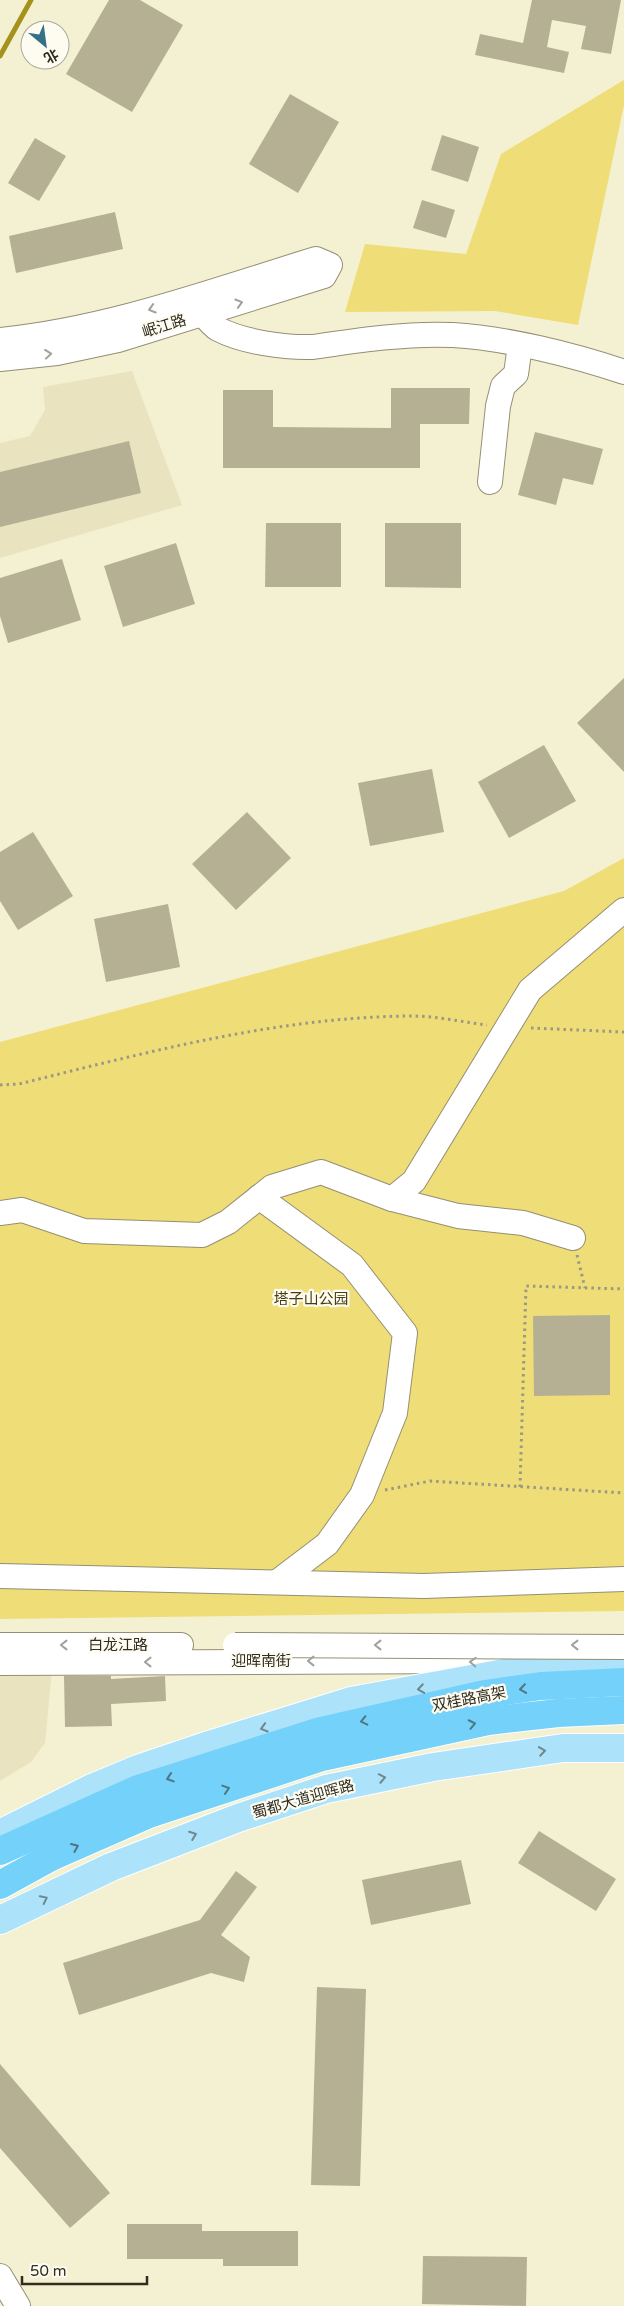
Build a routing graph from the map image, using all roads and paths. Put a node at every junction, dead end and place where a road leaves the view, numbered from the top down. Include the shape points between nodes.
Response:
1 (320, 268) dead end
2 (197, 306) junction
3 (0, 340) edge
4 (520, 345) junction
5 (0, 359) edge
6 (624, 372) edge
7 (490, 482) dead end
8 (624, 910) edge
9 (507, 1027) junction
10 (624, 1032) edge
11 (0, 1085) edge
12 (259, 1197) junction
13 (392, 1199) junction
14 (0, 1213) edge
15 (573, 1238) joint
16 (585, 1288) junction
17 (624, 1289) edge
18 (520, 1487) junction
19 (624, 1493) edge
20 (362, 1495) junction
21 (0, 1576) edge
22 (624, 1579) edge
23 (277, 1582) junction
24 (0, 1645) edge
25 (624, 1646) edge
26 (0, 1663) edge
27 (624, 1663) edge
28 (521, 1670) junction
29 (624, 1682) edge
30 (624, 1710) edge
31 (320, 1744) junction
32 (624, 1748) edge
33 (128, 1792) junction
34 (34, 1817) junction
35 (0, 1834) edge
36 (0, 1851) edge
37 (0, 1885) edge
38 (0, 1920) edge
39 (0, 2276) edge
40 (18, 2306) edge

1 - 2 street, 岷江路
2 -> 3 street, 岷江路 via 42,336
2 - 4 street via 216,328 265,344 299,348 453,335
5 -> 2 street, 岷江路 via 57,353 118,340
4 - 6 street
4 - 7 street via 516,374 503,386 498,406
8 - 9 street via 530,990
9 - 10 path
9 - 11 path via 413,1016 290,1024 135,1055 19,1084
9 - 13 street via 414,1181
12 - 13 street via 272,1187 321,1172
12 - 14 street via 228,1222 202,1235 84,1231 22,1210
12 - 20 street via 352,1265 405,1333 395,1412
13 - 15 street via 458,1216 523,1223
15 - 16 path
16 - 17 path
16 - 18 path via 526,1286
18 - 19 path
18 - 20 path via 430,1481
20 - 23 street via 327,1544
21 - 23 street
22 - 23 street via 424,1586
25 -> 24 street, 白龙江路, bridge
28 -> 26 street, 迎晖南街 via 478,1661
27 - 28 main road
28 -> 34 main road via 351,1701 138,1769
29 -> 31 highway, 双桂路高架 via 541,1686 485,1694
31 -> 30 highway, 双桂路高架 via 558,1713
31 -> 33 highway
37 -> 31 highway via 51,1856
38 -> 32 main road, 蜀都大道迎晖路 via 111,1867 238,1818 326,1789 433,1767 563,1748
33 - 34 main road
33 - 36 highway
34 - 35 main road
39 - 40 street

